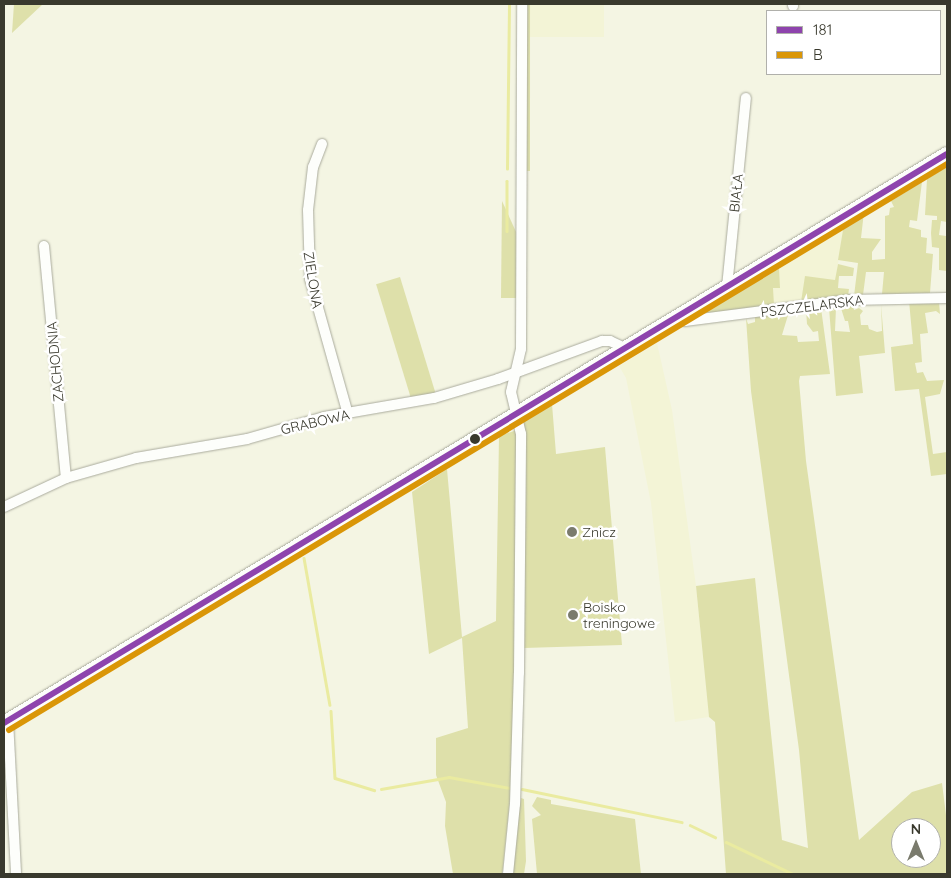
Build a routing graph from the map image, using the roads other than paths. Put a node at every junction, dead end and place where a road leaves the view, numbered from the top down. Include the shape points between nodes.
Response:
1 (522, 4) edge
2 (746, 98) dead end
3 (322, 144) dead end
4 (947, 154) edge
5 (44, 246) dead end
6 (727, 288) junction
7 (947, 298) edge
8 (678, 317) junction
9 (625, 348) junction
10 (518, 370) junction
11 (348, 414) junction
12 (516, 414) junction
13 (66, 478) junction
14 (4, 507) edge
15 (6, 722) edge
16 (16, 874) edge
17 (508, 874) edge

1 - 10 street via 521,349
2 - 6 street, BIAŁA
3 - 11 street, ZIELONA via 313,167 308,210 310,279
4 - 6 main road
5 - 13 street, ZACHODNIA
6 - 8 main road
7 - 8 street, PSZCZELARSKA via 849,300 685,321
8 - 9 main road
9 - 10 street, GRABOWA via 602,341
9 - 12 main road
10 - 11 street, GRABOWA via 498,380 443,396
10 - 12 street via 510,392
11 - 13 street, GRABOWA via 247,439 136,458
12 - 15 main road
12 - 17 street via 521,434 519,673 515,804
13 - 14 street, GRABOWA
15 - 16 street

